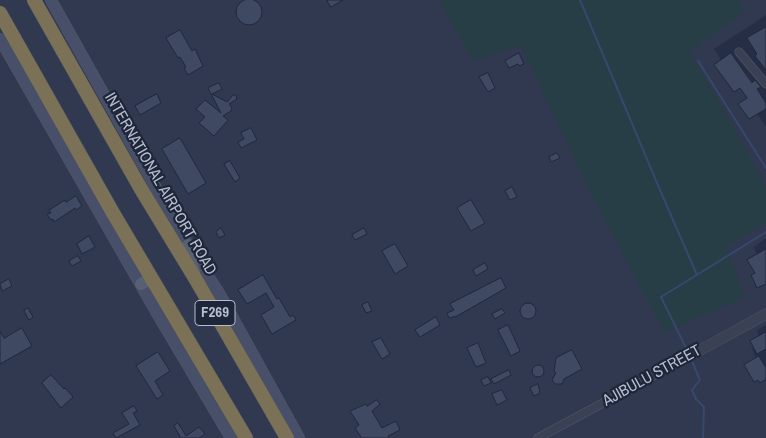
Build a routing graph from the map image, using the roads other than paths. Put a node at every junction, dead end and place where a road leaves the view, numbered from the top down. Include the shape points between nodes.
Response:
1 (34, 0) edge
2 (51, 0) edge
3 (0, 14) edge
4 (0, 39) edge
5 (740, 52) dead end
6 (766, 84) edge
7 (188, 245) junction
8 (195, 278) junction
9 (146, 281) junction
10 (765, 315) edge
11 (677, 363) joint
12 (231, 438) edge
13 (246, 438) edge
14 (287, 438) edge
15 (299, 438) edge
16 (538, 438) edge

1 - 8 highway, INTERNATIONAL AIRPORT ROAD / F269
2 - 7 main road, INTERNATIONAL AIRPORT ROAD
3 - 9 highway, F269 via 113,213
4 - 9 main road
5 - 6 street
7 - 8 main road
7 - 15 main road, INTERNATIONAL AIRPORT ROAD via 220,294
8 - 14 highway, INTERNATIONAL AIRPORT ROAD / F269
9 - 12 main road
9 - 13 highway, F269
10 - 11 street, AJIBULU STREET
11 - 16 street, AJIBULU STREET

